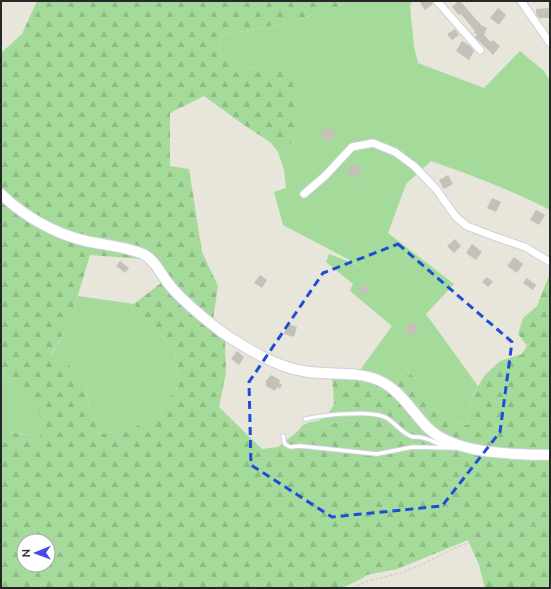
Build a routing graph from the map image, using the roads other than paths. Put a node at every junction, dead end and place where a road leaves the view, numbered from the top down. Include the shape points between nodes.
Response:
1 (437, 1) edge
2 (521, 1) edge
3 (550, 44) edge
4 (480, 50) dead end
5 (1, 194) edge
6 (304, 194) dead end
7 (550, 262) edge
8 (305, 419) dead end
9 (283, 436) dead end
10 (446, 448) junction
11 (478, 449) junction
12 (550, 455) edge

1 - 4 street
2 - 3 street
5 - 11 main road via 22,212 54,230 84,240 135,250 146,256 173,289 201,316 249,349 281,365 304,372 358,375 378,380 399,395 431,431 450,442
6 - 7 street via 352,148 373,143 395,152 414,166 436,189 456,217 467,226 525,247
8 - 10 lane via 329,415 374,414 384,417 411,436 435,442
9 - 10 lane via 290,447 377,454 413,447
10 - 11 lane
11 - 12 main road via 501,454

